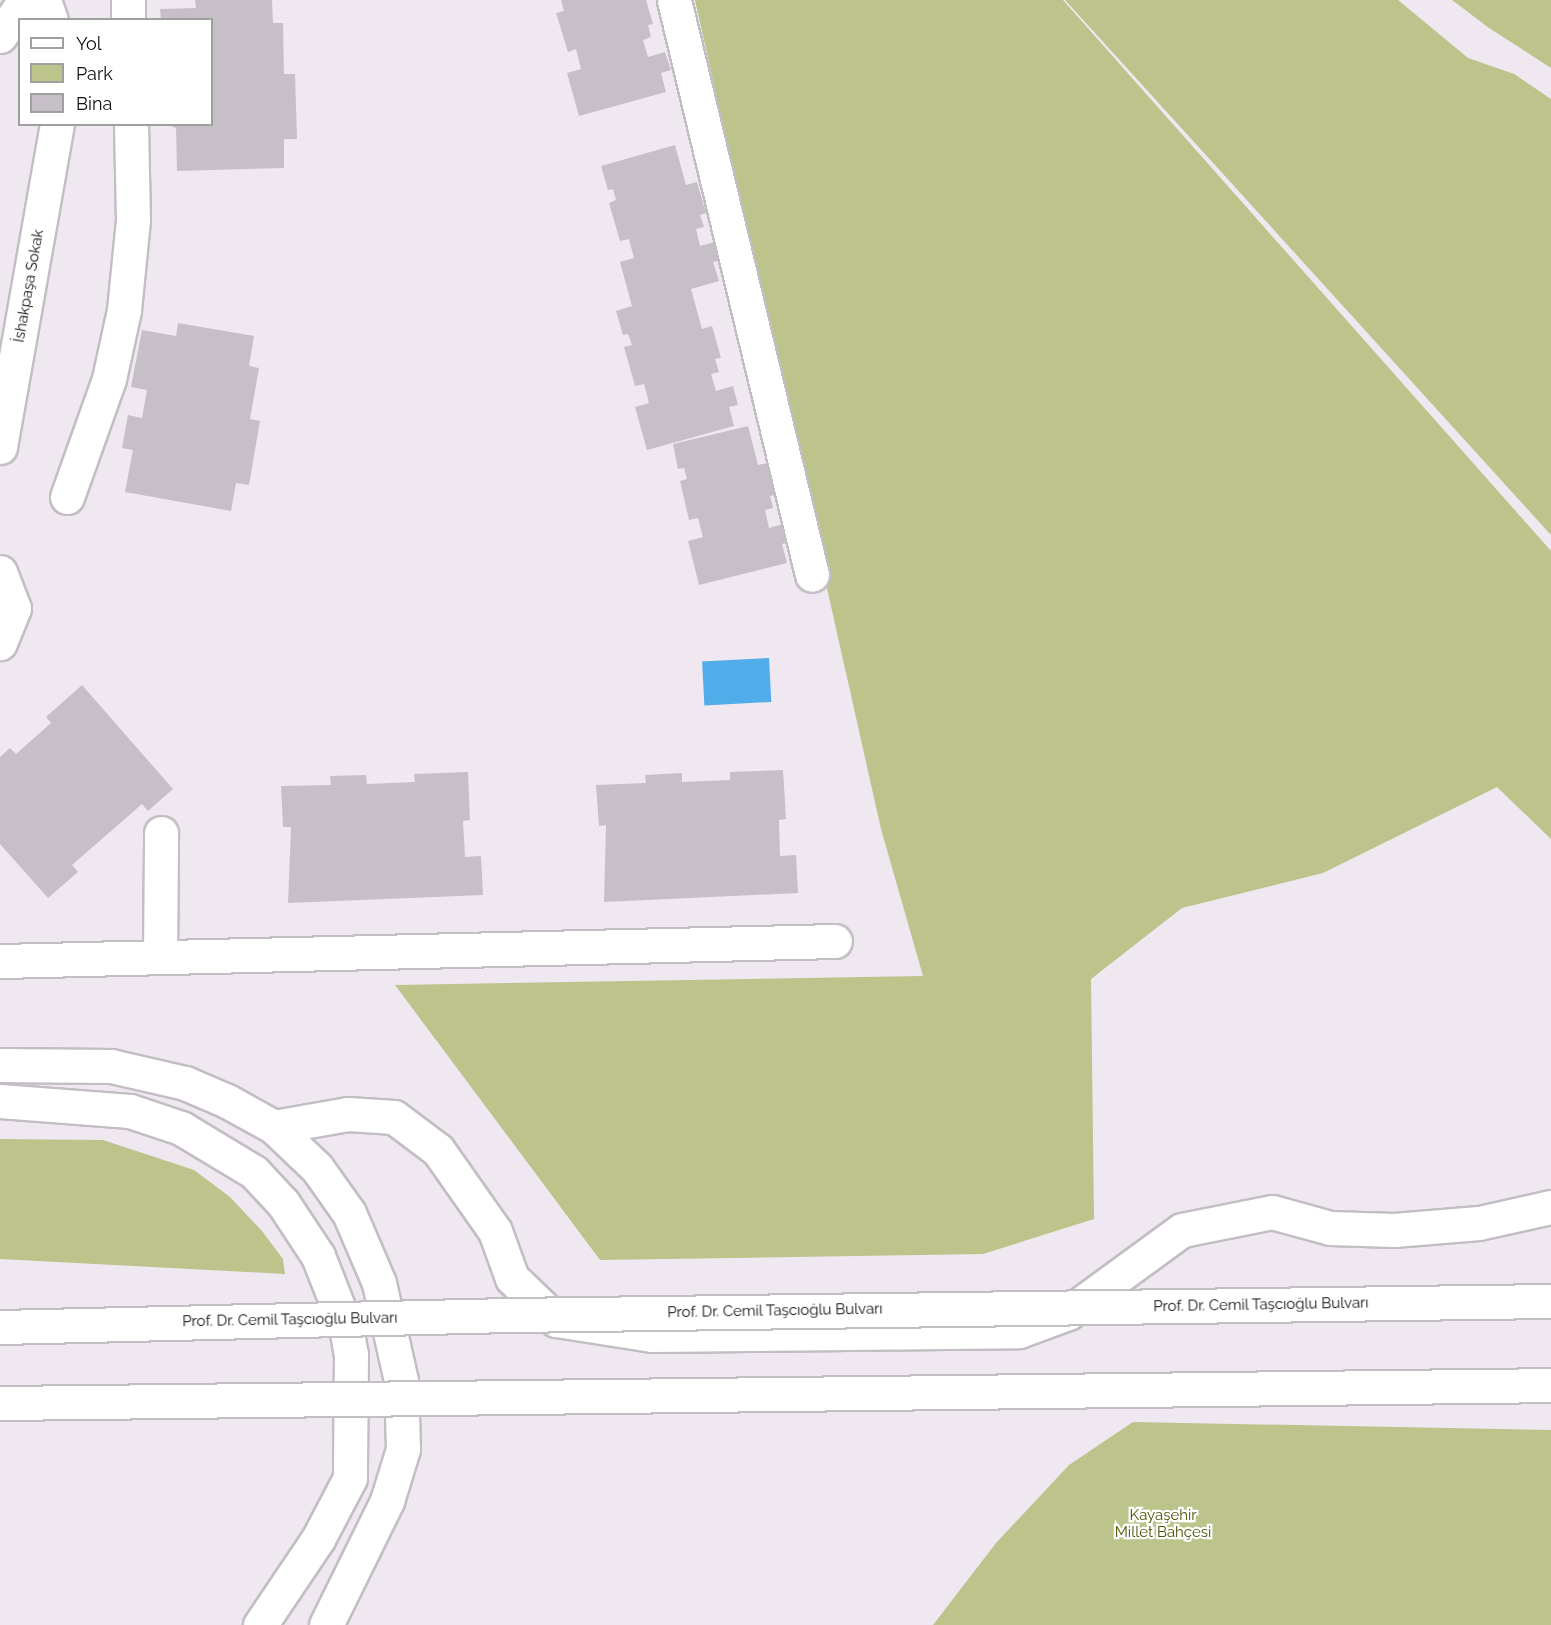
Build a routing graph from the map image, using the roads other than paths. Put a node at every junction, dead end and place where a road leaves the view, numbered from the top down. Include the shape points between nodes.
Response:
1 (25, 0) edge
2 (44, 0) edge
3 (128, 0) edge
4 (674, 0) edge
5 (50, 18) edge
6 (128, 18) edge
7 (0, 36) edge
8 (57, 126) edge
9 (131, 126) edge
10 (0, 447) edge
11 (67, 497) dead end
12 (0, 572) edge
13 (812, 575) dead end
14 (0, 643) edge
15 (161, 833) dead end
16 (835, 941) dead end
17 (160, 957) junction
18 (0, 961) edge
19 (0, 1065) edge
20 (0, 1101) edge
21 (274, 1127) junction
22 (1551, 1208) edge
23 (1551, 1301) edge
24 (0, 1327) edge
25 (1551, 1385) edge
26 (0, 1403) edge
27 (260, 1625) edge
28 (326, 1625) edge

1 - 7 main road
2 - 5 main road
3 - 6 main road
4 - 13 main road
8 - 10 main road, İshakpaşa Sokak
9 - 11 main road via 133,220 124,310 109,379
12 - 14 main road via 14,608
15 - 17 main road
16 - 17 main road
17 - 18 main road
19 - 21 main road via 111,1066 185,1083
20 - 27 main road via 130,1111 182,1128 254,1172 283,1203 318,1256 346,1327 351,1354 350,1478 318,1539
21 - 22 main road via 348,1114 394,1117 438,1150 495,1231 512,1278 556,1320 652,1335 1020,1331 1068,1313 1182,1230 1272,1212 1330,1228 1394,1230 1479,1222
21 - 28 main road via 317,1168 349,1213 379,1283 401,1381 403,1449 387,1501
23 - 24 main road, Prof. Dr. Cemil Taşcıoğlu Bulvarı, bridge via 510,1315
25 - 26 main road, bridge

